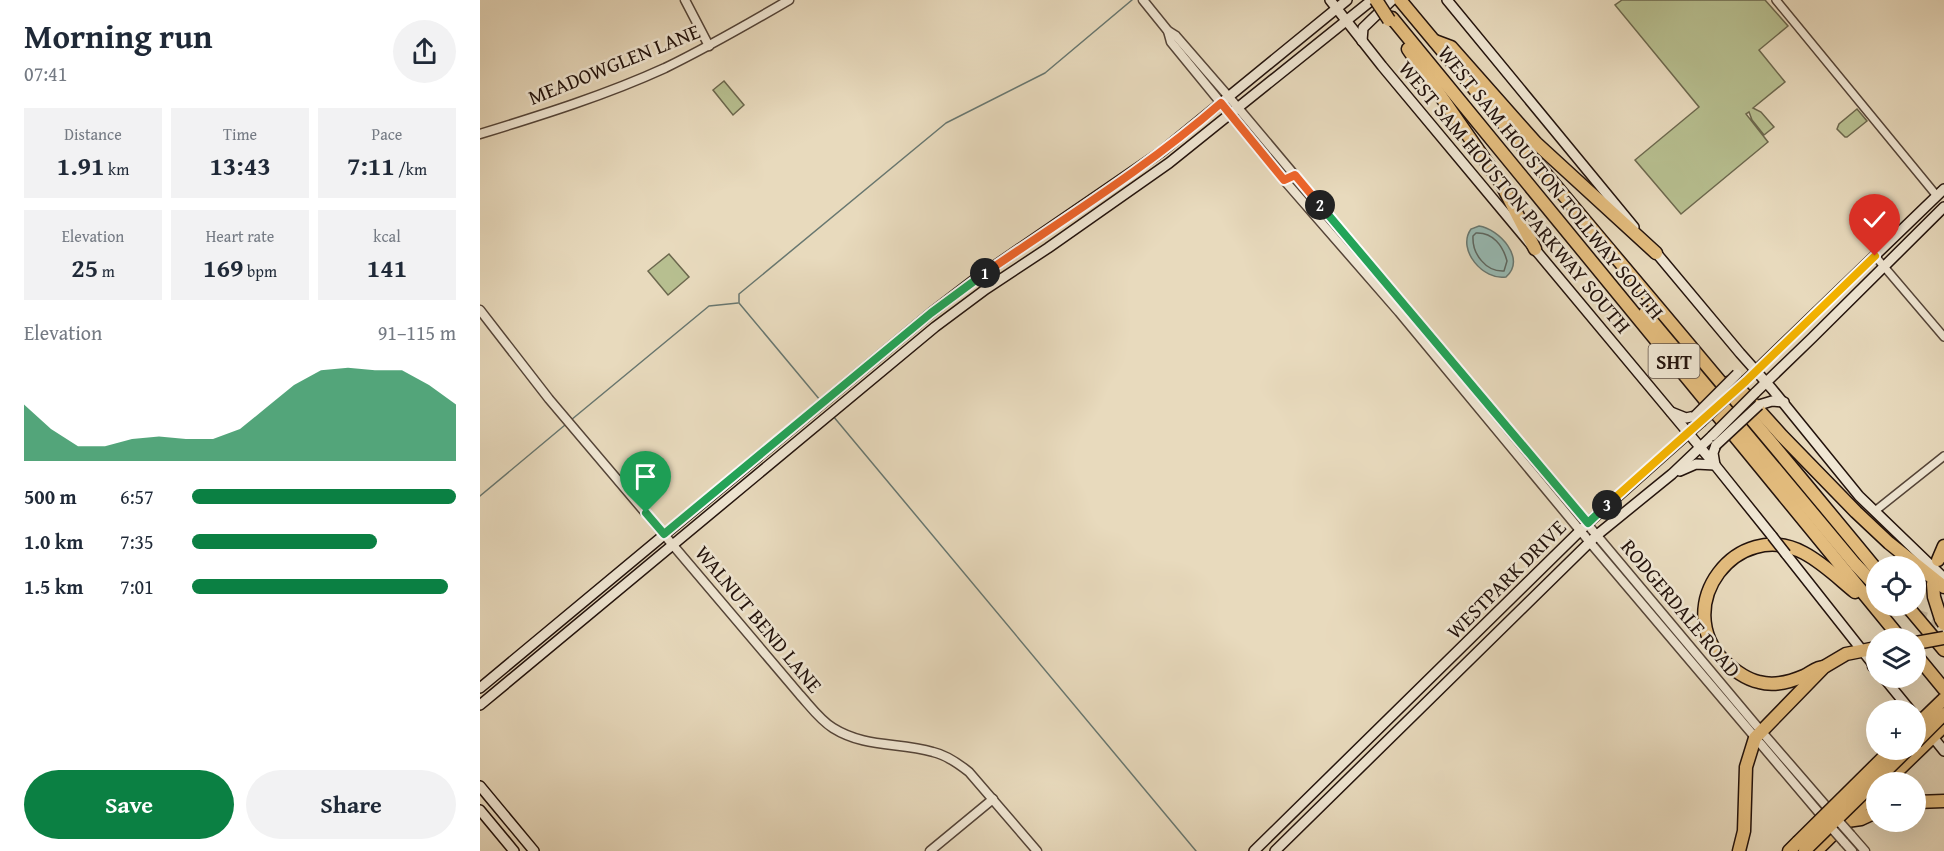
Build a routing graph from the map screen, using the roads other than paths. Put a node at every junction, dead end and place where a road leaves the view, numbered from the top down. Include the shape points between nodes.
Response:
1 (685, 0) edge
2 (789, 0) edge
3 (1347, 0) edge
4 (1375, 0) edge
5 (1392, 0) edge
6 (1447, 0) edge
7 (1776, 0) edge
8 (1145, 2) edge
9 (1333, 4) edge
10 (1403, 4) edge
11 (1391, 19) junction
12 (1346, 21) junction
13 (1362, 41) junction
14 (1434, 41) junction
15 (709, 46) junction
16 (1225, 100) junction
17 (1234, 111) junction
18 (480, 134) edge
19 (1161, 152) junction
20 (1169, 163) junction
21 (1295, 175) junction
22 (1284, 180) junction
23 (1942, 193) edge
24 (1088, 204) junction
25 (1944, 207) edge
26 (1553, 214) junction
27 (1095, 215) junction
28 (1931, 219) junction
29 (1535, 249) junction
30 (1358, 250) junction
31 (1656, 253) junction
32 (1012, 254) junction
33 (1351, 256) junction
34 (1875, 256) junction
35 (1021, 267) junction
36 (1884, 267) junction
37 (480, 310) edge
38 (1402, 310) junction
39 (931, 313) junction
40 (935, 327) junction
41 (1944, 337) edge
42 (1740, 353) junction
43 (868, 364) junction
44 (1756, 370) junction
45 (878, 375) junction
46 (1460, 379) junction
47 (1721, 381) junction
48 (1767, 382) junction
49 (1784, 402) junction
50 (1671, 412) junction
51 (1698, 419) junction
52 (1688, 434) junction
53 (1516, 440) junction
54 (1714, 440) junction
55 (1509, 446) junction
56 (1700, 448) junction
57 (1944, 456) edge
58 (1715, 465) junction
59 (1672, 474) junction
60 (732, 477) junction
61 (741, 488) junction
62 (1875, 512) junction
63 (1588, 523) junction
64 (1580, 531) junction
65 (664, 534) junction
66 (1597, 535) junction
67 (1589, 543) junction
68 (673, 545) junction
69 (1944, 546) edge
70 (1866, 557) edge
71 (1938, 560) dead end
72 (1866, 576) edge
73 (1944, 578) edge
74 (1938, 586) edge
75 (1866, 597) edge
76 (584, 600) junction
77 (1866, 602) edge
78 (593, 611) junction
79 (1881, 616) edge
80 (1916, 616) edge
81 (1941, 622) edge
82 (1892, 628) edge
83 (1944, 638) edge
84 (1926, 641) edge
85 (1862, 650) junction
86 (1944, 650) edge
87 (1866, 652) edge
88 (1866, 652) edge
89 (1698, 665) junction
90 (506, 666) junction
91 (1824, 667) junction
92 (1926, 668) edge
93 (515, 676) junction
94 (480, 688) edge
95 (1892, 688) edge
96 (1944, 689) edge
97 (1944, 699) edge
98 (1902, 700) edge
99 (480, 705) edge
100 (1944, 714) edge
101 (1926, 716) edge
102 (1926, 722) edge
103 (1939, 730) edge
104 (1926, 732) edge
105 (1758, 734) junction
106 (1944, 751) edge
107 (1882, 760) edge
108 (1896, 760) edge
109 (1896, 772) edge
110 (480, 786) edge
111 (993, 799) junction
112 (1866, 800) edge
113 (1944, 801) edge
114 (1926, 802) edge
115 (480, 810) edge
116 (1866, 817) edge
117 (1841, 819) junction
118 (1802, 849) edge
119 (514, 851) edge
120 (534, 851) edge
121 (930, 851) edge
122 (1037, 851) edge
123 (1254, 851) edge
124 (1275, 851) edge
125 (1739, 851) edge
126 (1852, 851) edge
127 (1865, 851) edge

1 - 15 street
2 - 15 street, MEADOWGLEN LANE
3 - 9 main road
4 - 11 highway, bridge
4 - 12 main road
5 - 13 main road via 1362,28
6 - 31 main road
7 - 23 street
8 - 16 street, RODGERDALE ROAD
9 - 12 main road, WEST SAM HOUSTON PARKWAY SOUTH
9 - 16 main road
10 - 14 highway, WEST SAM HOUSTON TOLLWAY SOUTH / SHT
11 - 26 highway, WEST SAM HOUSTON TOLLWAY SOUTH / SHT
11 - 29 highway via 1501,183
12 - 13 main road, WEST SAM HOUSTON PARKWAY SOUTH
12 - 17 main road
13 - 29 main road, WEST SAM HOUSTON PARKWAY SOUTH
14 - 31 highway via 1451,47 1536,143
14 - 47 highway, WEST SAM HOUSTON TOLLWAY SOUTH / SHT
15 - 18 street, MEADOWGLEN LANE via 593,97
16 - 17 street, RODGERDALE ROAD
16 - 19 main road
17 - 20 main road
17 - 21 street, RODGERDALE ROAD
17 - 22 street, RODGERDALE ROAD
19 - 20 main road
19 - 24 main road
20 - 27 main road
21 - 22 street
21 - 30 street, RODGERDALE ROAD
22 - 33 street, RODGERDALE ROAD
23 - 28 main road
23 - 34 main road, WESTPARK DRIVE
24 - 27 main road
24 - 32 main road
25 - 28 main road, WESTPARK DRIVE
26 - 72 highway via 1572,226
26 - 75 highway, WEST SAM HOUSTON TOLLWAY SOUTH / SHT
27 - 35 main road
28 - 36 main road, WESTPARK DRIVE
29 - 50 main road, WEST SAM HOUSTON PARKWAY SOUTH
30 - 33 street
30 - 38 street, RODGERDALE ROAD
31 - 42 main road
32 - 35 main road
32 - 39 main road
33 - 38 street, RODGERDALE ROAD
34 - 36 street
34 - 44 main road, WESTPARK DRIVE
35 - 40 main road
36 - 41 street
36 - 48 main road, WESTPARK DRIVE
37 - 65 street, WALNUT BEND LANE
38 - 46 street, RODGERDALE ROAD
39 - 40 main road
39 - 43 main road
40 - 45 main road
42 - 44 main road
42 - 51 main road, bridge via 1741,368
43 - 45 main road
43 - 60 main road
44 - 48 main road
44 - 51 main road, WESTPARK DRIVE, bridge
45 - 61 main road
46 - 53 street, RODGERDALE ROAD
46 - 55 street, RODGERDALE ROAD
47 - 70 highway, WEST SAM HOUSTON TOLLWAY SOUTH / SHT
47 - 74 highway via 1737,386 1862,518
48 - 49 main road
48 - 54 main road, WESTPARK DRIVE, bridge
49 - 54 main road, bridge via 1759,405
49 - 62 main road
50 - 51 main road
50 - 52 main road, WEST SAM HOUSTON PARKWAY SOUTH
51 - 52 main road, WESTPARK DRIVE
52 - 56 main road, WEST SAM HOUSTON PARKWAY SOUTH
52 - 63 main road, WESTPARK DRIVE
53 - 55 street
53 - 63 street, RODGERDALE ROAD
54 - 56 main road, WESTPARK DRIVE
54 - 58 main road
55 - 64 street, RODGERDALE ROAD
56 - 58 main road, WEST SAM HOUSTON PARKWAY SOUTH
56 - 59 main road, WESTPARK DRIVE
57 - 62 street
58 - 59 main road via 1696,464
58 - 85 main road, WEST SAM HOUSTON PARKWAY SOUTH, bridge
59 - 66 main road, WESTPARK DRIVE
60 - 61 main road
60 - 65 main road
61 - 68 main road
62 - 73 main road
63 - 64 main road, WESTPARK DRIVE
63 - 66 street, RODGERDALE ROAD
64 - 67 street, RODGERDALE ROAD
64 - 123 main road, WESTPARK DRIVE
65 - 68 street, WALNUT BEND LANE
65 - 76 main road
66 - 67 main road, WESTPARK DRIVE
66 - 89 street, RODGERDALE ROAD
67 - 89 street, RODGERDALE ROAD
67 - 124 main road, WESTPARK DRIVE
68 - 78 main road
68 - 111 street, WALNUT BEND LANE via 832,728 856,739 935,752 969,772
69 - 71 highway
74 - 81 highway via 1934,597
76 - 78 main road
76 - 90 main road
77 - 91 highway via 1803,552 1784,546 1751,549 1737,555 1716,574 1706,599 1707,634 1715,651 1733,669 1760,683 1773,683 1796,679
78 - 93 main road
79 - 82 highway, WEST SAM HOUSTON TOLLWAY SOUTH / SHT
80 - 86 highway
83 - 84 highway, bridge
85 - 87 highway
85 - 88 main road, WEST SAM HOUSTON PARKWAY SOUTH
85 - 91 highway
89 - 105 street, RODGERDALE ROAD
90 - 93 main road
90 - 94 main road
91 - 105 highway
92 - 96 highway
93 - 99 main road
95 - 98 main road
97 - 101 highway, bridge
100 - 104 highway, bridge
102 - 103 main road
103 - 106 main road
103 - 109 highway
105 - 117 street, RODGERDALE ROAD
105 - 125 highway via 1746,767 1744,831
105 - 126 street, RODGERDALE ROAD, bridge
107 - 118 highway, bridge
108 - 118 highway, bridge
110 - 120 main road
111 - 121 street
111 - 122 street, WALNUT BEND LANE
112 - 117 highway
113 - 114 highway
115 - 119 main road
116 - 117 highway
117 - 118 highway
117 - 127 street, RODGERDALE ROAD, bridge

